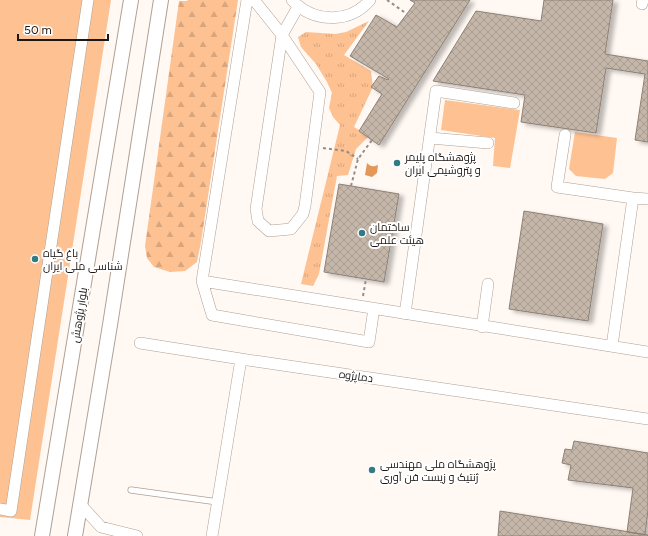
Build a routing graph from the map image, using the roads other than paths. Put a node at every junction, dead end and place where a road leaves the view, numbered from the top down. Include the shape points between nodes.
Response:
1 (88, 0) edge
2 (131, 0) edge
3 (160, 0) edge
4 (247, 0) edge
5 (254, 0) edge
6 (370, 0) edge
7 (295, 3) edge
8 (282, 35) junction
9 (514, 103) dead end
10 (565, 135) dead end
11 (430, 138) junction
12 (488, 143) dead end
13 (633, 198) junction
14 (648, 199) edge
15 (202, 281) junction
16 (488, 284) dead end
17 (374, 308) junction
18 (405, 314) junction
19 (482, 327) junction
20 (140, 343) dead end
21 (612, 346) junction
22 (648, 352) edge
23 (241, 359) junction
24 (648, 419) edge
25 (131, 490) dead end
26 (218, 502) junction
27 (80, 504) junction
28 (0, 509) edge
29 (45, 522) junction
30 (34, 536) edge
31 (42, 536) edge
32 (75, 536) edge
33 (137, 536) edge
34 (212, 536) edge

1 - 28 street via 12,511
2 - 29 street, بلوار پژوهش
3 - 27 street
4 - 15 street
5 - 8 street
6 - 7 street via 364,7 349,15 331,18 314,15
7 - 8 street
8 - 8 street via 256,209 258,221 269,230 291,229 303,214 320,92
9 - 11 street via 436,91
10 - 13 street via 557,187
11 - 12 street
11 - 18 street
13 - 14 street
13 - 21 street
15 - 17 street
15 - 17 street via 212,315 369,342
16 - 19 street
17 - 18 street
18 - 19 street
19 - 21 street
20 - 23 street, دماپژوه
21 - 22 street
23 - 24 street, دماپژوه
23 - 26 street
25 - 26 lane
26 - 34 street
27 - 32 street
27 - 33 street via 100,526
29 - 30 street
29 - 31 street, بلوار پژوهش

